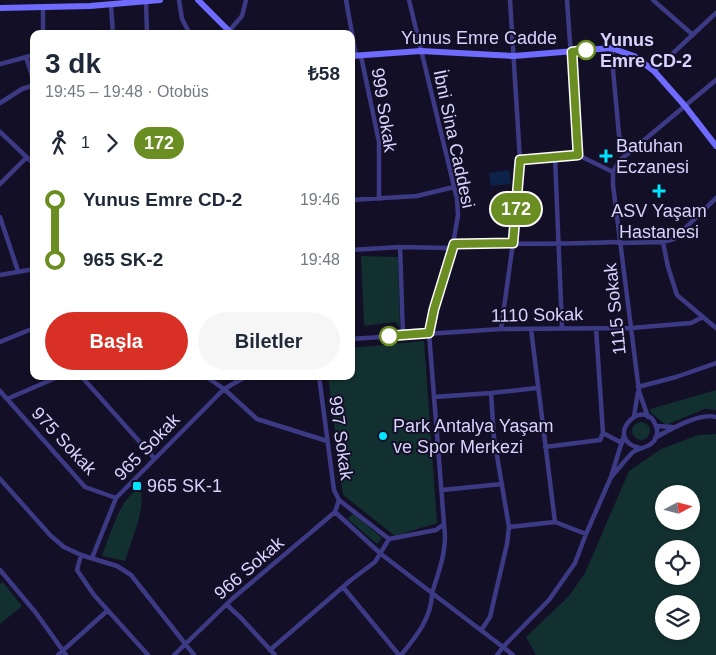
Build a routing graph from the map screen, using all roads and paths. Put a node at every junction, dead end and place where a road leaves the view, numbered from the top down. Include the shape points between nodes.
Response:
1 (160, 0) edge
2 (179, 0) edge
3 (198, 0) edge
4 (246, 0) edge
5 (346, 0) edge
6 (409, 0) edge
7 (510, 0) edge
8 (567, 0) edge
9 (653, 0) edge
10 (146, 1) edge
11 (76, 3) edge
12 (111, 5) junction
13 (0, 8) edge
14 (43, 8) junction
15 (716, 13) edge
16 (43, 30) edge
17 (113, 30) edge
18 (147, 30) edge
19 (188, 30) edge
20 (225, 30) edge
21 (229, 30) edge
22 (351, 30) edge
23 (693, 35) junction
24 (612, 48) junction
25 (421, 51) junction
26 (572, 52) junction
27 (30, 56) edge
28 (356, 56) edge
29 (514, 56) junction
30 (26, 57) junction
31 (0, 64) edge
32 (30, 70) edge
33 (654, 71) junction
34 (716, 80) edge
35 (30, 86) edge
36 (0, 103) edge
37 (685, 106) junction
38 (0, 132) edge
39 (716, 146) edge
40 (629, 152) junction
41 (578, 155) junction
42 (27, 157) junction
43 (555, 157) junction
44 (30, 160) edge
45 (520, 160) junction
46 (613, 172) junction
47 (0, 184) edge
48 (454, 187) junction
49 (716, 198) edge
50 (355, 200) edge
51 (379, 200) junction
52 (0, 217) edge
53 (664, 242) junction
54 (513, 243) junction
55 (454, 244) junction
56 (621, 244) junction
57 (559, 245) junction
58 (400, 247) junction
59 (355, 250) edge
60 (30, 270) edge
61 (18, 271) junction
62 (0, 275) edge
63 (703, 317) junction
64 (562, 328) junction
65 (596, 328) junction
66 (631, 328) junction
67 (716, 328) edge
68 (501, 329) junction
69 (531, 329) junction
70 (30, 330) edge
71 (429, 333) junction
72 (403, 335) junction
73 (355, 339) edge
74 (0, 342) edge
75 (716, 363) edge
76 (51, 380) edge
77 (85, 380) edge
78 (211, 380) edge
79 (240, 380) edge
80 (319, 380) edge
81 (537, 388) junction
82 (224, 389) junction
83 (638, 389) junction
84 (0, 391) edge
85 (491, 393) junction
86 (434, 397) junction
87 (7, 399) junction
88 (634, 416) junction
89 (648, 417) junction
90 (716, 417) edge
91 (656, 426) junction
92 (674, 427) junction
93 (603, 433) junction
94 (624, 435) junction
95 (655, 439) junction
96 (327, 441) junction
97 (622, 442) junction
98 (545, 447) junction
99 (640, 448) junction
100 (154, 458) junction
101 (611, 477) junction
102 (0, 479) edge
103 (502, 484) junction
104 (442, 490) junction
105 (116, 498) junction
106 (339, 500) junction
107 (335, 512) junction
108 (555, 522) junction
109 (444, 524) junction
110 (509, 528) junction
111 (586, 534) junction
112 (389, 539) junction
113 (381, 554) junction
114 (81, 555) junction
115 (92, 558) junction
116 (1, 574) edge
117 (343, 587) junction
118 (432, 593) junction
119 (226, 605) junction
120 (108, 611) junction
121 (482, 629) junction
122 (186, 644) junction
123 (503, 647) junction
124 (270, 650) junction
125 (64, 653) edge
126 (58, 655) edge
127 (148, 655) edge
128 (174, 655) edge
129 (194, 655) edge
130 (275, 655) edge
131 (400, 655) edge
132 (496, 655) edge
133 (513, 655) edge

1 - 10 street
2 - 19 street via 182,19
3 - 20 street
4 - 21 street via 242,16
5 - 22 street, 999 Sokak
6 - 25 street, İbni Sina Caddesi
7 - 29 street
8 - 26 street
9 - 23 street
10 - 12 street
10 - 18 street
11 - 12 street
11 - 14 street
12 - 17 street
13 - 14 street
14 - 16 street
15 - 23 street
23 - 33 street
24 - 26 street, Yunus Emre Cadde
24 - 33 street, Yunus Emre Cadde via 634,56
24 - 40 street via 619,135
25 - 28 street, Yunus Emre Cadde
25 - 29 street, Yunus Emre Cadde
25 - 48 street, İbni Sina Caddesi
26 - 29 street, Yunus Emre Cadde
26 - 41 street
27 - 30 street
28 - 51 street, 999 Sokak via 378,142
29 - 45 street
30 - 31 street
30 - 32 street
33 - 37 street, Yunus Emre Cadde
34 - 37 street
35 - 36 street
37 - 39 street, Yunus Emre Cadde
37 - 40 street
38 - 42 street
40 - 46 street
41 - 43 street
41 - 46 street
42 - 44 street
42 - 47 street
43 - 45 street
43 - 57 street
45 - 54 street
46 - 56 street, 1115 Sokak
48 - 51 street via 417,196
48 - 55 street, İbni Sina Caddesi via 458,215
49 - 53 street via 674,239
50 - 51 street
52 - 61 street
53 - 56 street
53 - 63 street via 677,295
54 - 55 street
54 - 57 street
54 - 68 street
55 - 58 street via 447,248
55 - 71 street, İbni Sina Caddesi
56 - 57 street
56 - 66 street, 1115 Sokak
57 - 64 street
58 - 59 street
58 - 72 street
60 - 61 street
61 - 62 street
63 - 66 street, 1110 Sokak via 691,324
63 - 67 street
64 - 65 street, 1110 Sokak
64 - 69 street, 1110 Sokak
65 - 66 street, 1110 Sokak
65 - 93 street
66 - 83 street, 1115 Sokak
68 - 69 street, 1110 Sokak
68 - 71 street, 1110 Sokak
69 - 81 street
70 - 74 street
71 - 72 street
71 - 86 street, İbni Sina Caddesi
72 - 73 street
75 - 83 street
76 - 87 street
77 - 100 street
78 - 82 street
79 - 82 street, 965 Sokak
80 - 96 street, 997 Sokak
81 - 85 street
81 - 98 street
82 - 96 street via 257,418
82 - 100 street, 965 Sokak
83 - 88 street, 1115 Sokak
83 - 89 street, 1115 Sokak
84 - 87 street, 975 Sokak
85 - 86 street
85 - 103 street
86 - 104 street, İbni Sina Caddesi
87 - 105 street, 975 Sokak via 85,487
88 - 89 street
88 - 94 street via 626,424
89 - 91 street
90 - 92 street via 706,416
91 - 92 street
91 - 95 street
92 - 95 street
93 - 97 street
93 - 98 street via 600,440
94 - 97 street
94 - 99 street via 630,444
95 - 99 street
96 - 106 street, 997 Sokak via 334,490
97 - 101 street
98 - 108 street
99 - 101 street
100 - 105 street, 965 Sokak
101 - 111 street
102 - 114 street via 51,536
103 - 104 street
103 - 110 street
104 - 109 street, İbni Sina Caddesi
105 - 115 street, 965 Sokak
106 - 107 street
106 - 112 street, 997 Sokak
107 - 113 street
107 - 119 street, 966 Sokak
108 - 110 street
108 - 111 street
109 - 112 street via 436,530
109 - 118 street, İbni Sina Caddesi via 445,547
110 - 121 street via 490,617
111 - 123 street via 575,563 549,600
112 - 113 street
113 - 117 street
113 - 118 street
114 - 115 street
114 - 120 street via 77,570
115 - 122 street via 117,566 131,575
116 - 125 street via 36,613
117 - 124 street
117 - 131 street
118 - 121 street
118 - 131 street, İbni Sina Caddesi via 423,626
119 - 122 street, 966 Sokak
119 - 124 street
120 - 125 street
120 - 127 street
121 - 123 street
122 - 128 street, 966 Sokak
122 - 129 street
123 - 132 street
123 - 133 street
124 - 130 street
125 - 126 street

